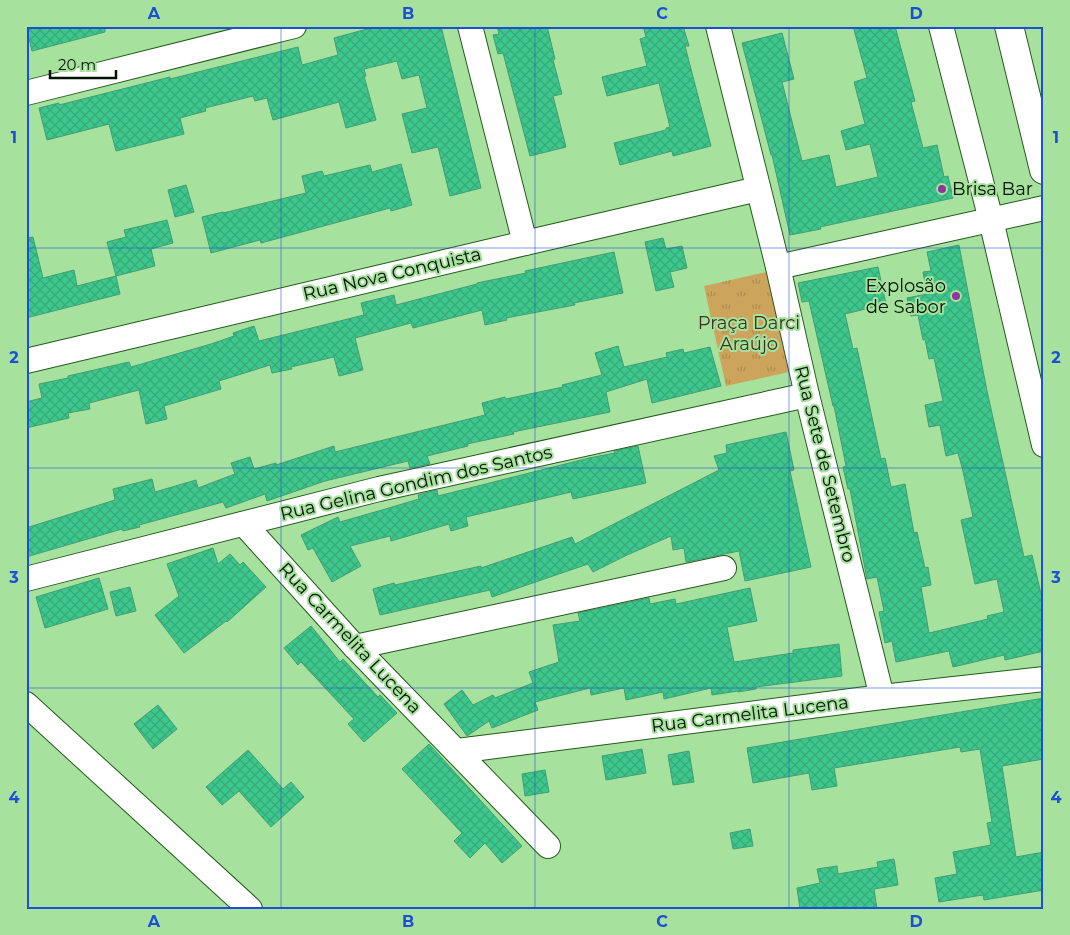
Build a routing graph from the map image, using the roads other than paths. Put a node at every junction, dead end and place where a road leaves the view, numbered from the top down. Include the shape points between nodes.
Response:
1 (294, 26) edge
2 (470, 26) edge
3 (718, 26) edge
4 (941, 26) edge
5 (1009, 26) edge
6 (26, 93) edge
7 (1044, 170) edge
8 (758, 189) junction
9 (1044, 208) edge
10 (991, 220) junction
11 (525, 243) junction
12 (778, 267) junction
13 (26, 361) edge
14 (807, 395) junction
15 (1044, 445) edge
16 (244, 524) junction
17 (724, 568) dead end
18 (26, 579) edge
19 (355, 647) junction
20 (1044, 679) edge
21 (882, 697) junction
22 (26, 704) edge
23 (457, 751) junction
24 (548, 846) dead end
25 (250, 909) edge

1 - 6 street
2 - 11 street
3 - 8 street, Rua Sete de Setembro
4 - 10 street
5 - 7 main road
8 - 11 street, Rua Nova Conquista
8 - 12 street, Rua Sete de Setembro
9 - 10 street
10 - 12 street
10 - 15 street
11 - 13 street, Rua Nova Conquista
12 - 14 street, Rua Sete de Setembro
14 - 16 street, Rua Gelina Gondim dos Santos via 379,489
14 - 21 street, Rua Sete de Setembro
16 - 18 street, Rua Gelina Gondim dos Santos
16 - 19 street, Rua Carmelita Lucena
17 - 19 street
19 - 23 street, Rua Carmelita Lucena
20 - 21 street, Rua Carmelita Lucena
21 - 23 street, Rua Carmelita Lucena
22 - 25 street
23 - 24 street, Rua Carmelita Lucena

